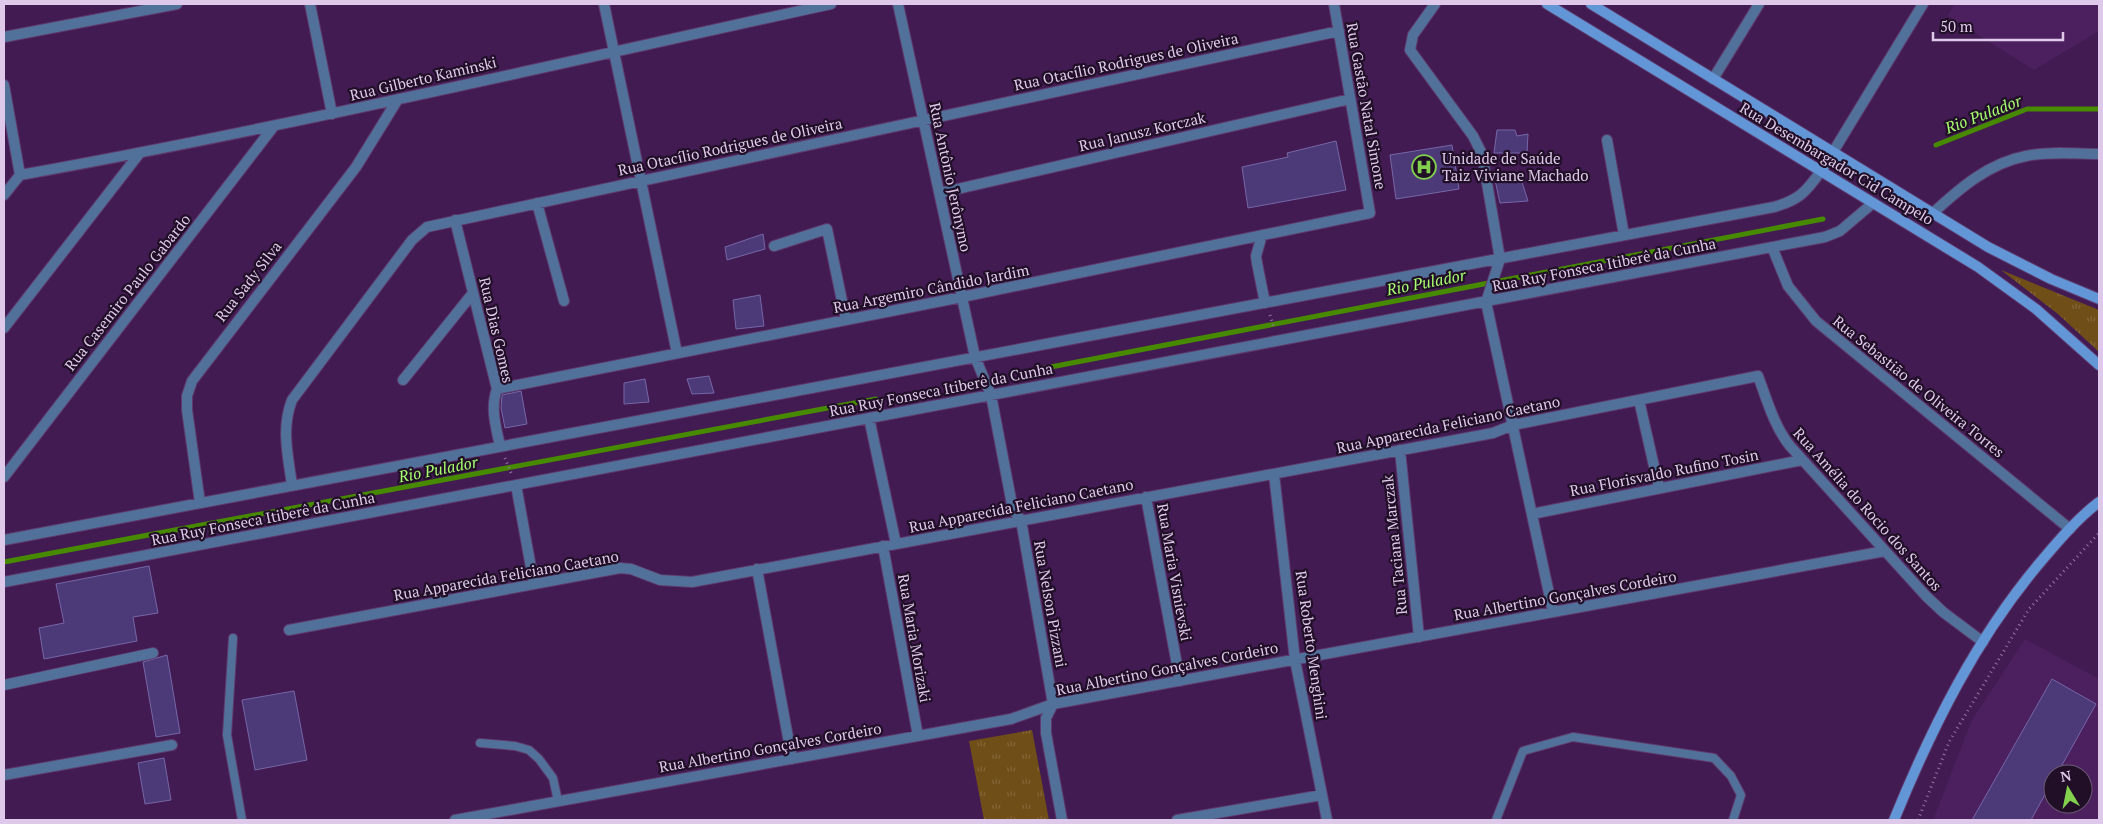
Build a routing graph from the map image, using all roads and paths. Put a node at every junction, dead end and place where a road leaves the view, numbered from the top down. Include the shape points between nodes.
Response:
1 (177, 4) edge
2 (310, 4) edge
3 (604, 4) edge
4 (831, 4) edge
5 (898, 4) edge
6 (1334, 4) edge
7 (1435, 4) edge
8 (1547, 4) edge
9 (1593, 4) edge
10 (1759, 4) edge
11 (1923, 4) edge
12 (1339, 31) junction
13 (4, 37) edge
14 (614, 52) junction
15 (1714, 79) junction
16 (4, 85) edge
17 (398, 99) junction
18 (1350, 99) junction
19 (332, 114) junction
20 (924, 120) junction
21 (274, 126) junction
22 (1607, 140) dead end
23 (1833, 152) junction
24 (139, 154) junction
25 (2099, 154) edge
26 (1821, 171) junction
27 (20, 175) junction
28 (641, 180) junction
29 (940, 193) junction
30 (4, 195) edge
31 (538, 203) junction
32 (1872, 203) junction
33 (1370, 213) joint
34 (1932, 213) junction
35 (455, 220) junction
36 (1624, 235) junction
37 (1262, 236) junction
38 (774, 246) dead end
39 (1772, 248) junction
40 (1500, 259) junction
41 (474, 293) junction
42 (962, 297) junction
43 (2099, 299) edge
44 (564, 301) dead end
45 (1486, 302) junction
46 (1265, 303) junction
47 (846, 320) junction
48 (4, 328) edge
49 (1279, 341) junction
50 (677, 353) junction
51 (975, 357) junction
52 (2099, 365) edge
53 (1758, 376) joint
54 (403, 380) dead end
55 (498, 389) junction
56 (991, 395) junction
57 (1639, 400) junction
58 (869, 418) junction
59 (1513, 425) junction
60 (500, 446) junction
61 (1400, 450) junction
62 (1802, 460) junction
63 (1274, 474) junction
64 (4, 477) edge
65 (292, 485) junction
66 (516, 485) junction
67 (1659, 488) junction
68 (2099, 496) edge
69 (1146, 497) junction
70 (200, 503) junction
71 (2096, 504) edge
72 (1532, 514) junction
73 (1021, 520) junction
74 (2070, 529) junction
75 (2099, 533) edge
76 (4, 540) edge
77 (896, 544) junction
78 (884, 546) junction
79 (1885, 551) junction
80 (757, 569) junction
81 (4, 582) edge
82 (534, 584) junction
83 (1554, 612) junction
84 (289, 630) dead end
85 (1419, 637) junction
86 (233, 638) dead end
87 (1983, 642) junction
88 (153, 653) dead end
89 (1295, 660) junction
90 (1180, 681) junction
91 (4, 685) edge
92 (1053, 704) junction
93 (918, 736) junction
94 (480, 743) dead end
95 (172, 745) dead end
96 (792, 759) junction
97 (4, 775) edge
98 (1322, 795) junction
99 (558, 801) junction
100 (242, 820) edge
101 (455, 820) edge
102 (1062, 820) edge
103 (1177, 820) edge
104 (1327, 820) edge
105 (1496, 820) edge
106 (1733, 820) edge
107 (1894, 820) edge
108 (1918, 820) edge

1 - 13 street
2 - 19 street
3 - 14 street
4 - 14 street, Rua Gilberto Kaminski
5 - 20 street, Rua Antônio Jerônymo
6 - 12 street, Rua Gastão Natal Simone
7 - 40 street via 1413,36 1410,50 1482,154
8 - 26 main road, Rua Desembargador Cid Campelo
9 - 15 main road, Rua Desembargador Cid Campelo
10 - 15 street
11 - 23 street
12 - 18 street, Rua Gastão Natal Simone
12 - 20 street, Rua Otacílio Rodrigues de Oliveira
14 - 17 street, Rua Gilberto Kaminski
14 - 28 street
15 - 23 main road, Rua Desembargador Cid Campelo
16 - 27 street
17 - 19 street, Rua Gilberto Kaminski
17 - 70 street, Rua Sady Silva via 356,167 192,381 187,410
18 - 29 street, Rua Janusz Korczak
18 - 33 street, Rua Gastão Natal Simone
19 - 21 street, Rua Gilberto Kaminski
20 - 28 street, Rua Otacílio Rodrigues de Oliveira
20 - 29 street, Rua Antônio Jerônymo
21 - 24 street, Rua Gilberto Kaminski
21 - 64 street, Rua Casemiro Paulo Gabardo
22 - 36 street
23 - 26 main road
23 - 34 main road, Rua Desembargador Cid Campelo
24 - 27 street, Rua Gilberto Kaminski
24 - 48 street
25 - 34 street via 2044,154 2017,158 1973,179
26 - 32 main road, Rua Desembargador Cid Campelo
26 - 36 street, Rua Ruy Fonseca Itiberê da Cunha via 1808,191 1785,204
27 - 30 street
28 - 31 street, Rua Otacílio Rodrigues de Oliveira
28 - 50 street
29 - 42 street, Rua Antônio Jerônymo
31 - 35 street, Rua Otacílio Rodrigues de Oliveira
31 - 44 street
32 - 39 street, Rua Ruy Fonseca Itiberê da Cunha via 1833,235
32 - 52 main road, Rua Desembargador Cid Campelo via 2005,286 2068,335
33 - 37 street, Rua Argemiro Cândido Jardim
34 - 43 main road, Rua Desembargador Cid Campelo via 2018,263
35 - 41 street, Rua Dias Gomes
35 - 65 street, Rua Otacílio Rodrigues de Oliveira via 427,227 412,240 292,400 285,428
36 - 40 street, Rua Ruy Fonseca Itiberê da Cunha
37 - 42 street, Rua Argemiro Cândido Jardim
37 - 46 street via 1256,256
38 - 47 street via 827,229
39 - 45 street, Rua Ruy Fonseca Itiberê da Cunha
39 - 74 street, Rua Sebastião de Oliveira Torres via 1788,286 1816,321
40 - 45 street
40 - 46 street, Rua Ruy Fonseca Itiberê da Cunha
41 - 54 street
41 - 55 street, Rua Dias Gomes
42 - 47 street, Rua Argemiro Cândido Jardim
42 - 51 street, Rua Antônio Jerônymo
45 - 49 street, Rua Ruy Fonseca Itiberê da Cunha
45 - 59 street
46 - 49 path
46 - 51 street, Rua Ruy Fonseca Itiberê da Cunha
47 - 50 street, Rua Argemiro Cândido Jardim
49 - 56 street, Rua Ruy Fonseca Itiberê da Cunha
50 - 55 street, Rua Argemiro Cândido Jardim
51 - 56 street, Rua Antônio Jerônymo
51 - 60 street, Rua Ruy Fonseca Itiberê da Cunha
53 - 57 street, Rua Apparecida Feliciano Caetano
53 - 62 street, Rua Amélia do Rocio dos Santos via 1781,435
55 - 60 street, Rua Dias Gomes via 493,409
56 - 58 street, Rua Ruy Fonseca Itiberê da Cunha
56 - 73 street, Rua Nelson Pizzani via 1013,510
57 - 59 street, Rua Apparecida Feliciano Caetano
57 - 67 street
58 - 66 street, Rua Ruy Fonseca Itiberê da Cunha
58 - 77 street
59 - 61 street, Rua Apparecida Feliciano Caetano via 1492,433
59 - 72 street
60 - 65 street, Rua Ruy Fonseca Itiberê da Cunha
60 - 66 path
61 - 63 street, Rua Apparecida Feliciano Caetano
61 - 85 street, Rua Taciana Marczak
62 - 67 street, Rua Florisvaldo Rufino Tosin
62 - 79 street, Rua Amélia do Rocio dos Santos
63 - 69 street, Rua Apparecida Feliciano Caetano
63 - 89 street, Rua Roberto Menghini
65 - 70 street, Rua Ruy Fonseca Itiberê da Cunha
66 - 81 street, Rua Ruy Fonseca Itiberê da Cunha
66 - 82 street
67 - 72 street, Rua Florisvaldo Rufino Tosin
68 - 71 main road
69 - 73 street, Rua Apparecida Feliciano Caetano
69 - 90 street, Rua Maria Visnievski
70 - 76 street, Rua Ruy Fonseca Itiberê da Cunha
71 - 74 main road
72 - 83 street
73 - 77 street, Rua Apparecida Feliciano Caetano
73 - 92 street, Rua Nelson Pizzani
74 - 87 main road via 2016,593
75 - 108 path via 2029,609 1949,742
77 - 78 street, Rua Apparecida Feliciano Caetano
78 - 80 street, Rua Apparecida Feliciano Caetano
78 - 93 street, Rua Maria Morizaki
79 - 83 street, Rua Albertino Gonçalves Cordeiro
79 - 87 street, Rua Amélia do Rocio dos Santos via 1934,604
80 - 82 street, Rua Apparecida Feliciano Caetano via 682,582 660,580 626,568
80 - 96 street
82 - 84 street, Rua Apparecida Feliciano Caetano
83 - 85 street, Rua Albertino Gonçalves Cordeiro
85 - 89 street, Rua Albertino Gonçalves Cordeiro
86 - 100 lane via 227,735
87 - 107 main road via 1946,705
88 - 91 street
89 - 90 street, Rua Albertino Gonçalves Cordeiro
89 - 98 street, Rua Roberto Menghini
90 - 92 street, Rua Albertino Gonçalves Cordeiro
92 - 93 street, Rua Albertino Gonçalves Cordeiro via 1011,719
92 - 102 street, Rua Nelson Pizzani via 1046,718 1046,732
93 - 96 street, Rua Albertino Gonçalves Cordeiro
94 - 99 lane via 529,750 553,778
95 - 97 street
96 - 99 street, Rua Albertino Gonçalves Cordeiro
98 - 103 street
98 - 104 street, Rua Roberto Menghini
99 - 101 street, Rua Albertino Gonçalves Cordeiro
105 - 106 lane via 1523,751 1573,736 1714,758 1731,776 1741,795

